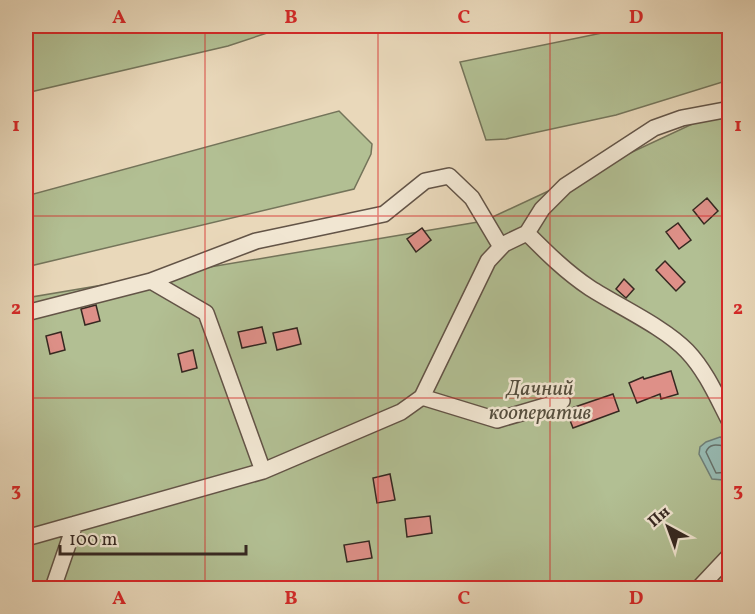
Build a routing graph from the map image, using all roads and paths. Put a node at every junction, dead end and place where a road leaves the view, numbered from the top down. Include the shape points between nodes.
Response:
1 (729, 109) edge
2 (527, 233) junction
3 (501, 247) junction
4 (151, 281) junction
5 (26, 313) edge
6 (422, 397) junction
7 (562, 401) dead end
8 (729, 422) edge
9 (263, 471) junction
10 (75, 524) junction
11 (26, 538) edge
12 (729, 555) edge
13 (55, 588) edge
14 (699, 588) edge

1 - 2 street via 682,117 654,128 565,186
2 - 3 street
2 - 8 street via 558,265 685,349 705,373
3 - 4 street via 472,198 449,176 424,181 384,214 256,241
3 - 6 street via 488,261
4 - 5 street
4 - 9 street via 206,313
6 - 7 street via 497,420
6 - 9 street via 401,412
9 - 10 street
10 - 11 street
10 - 13 street
12 - 14 street

